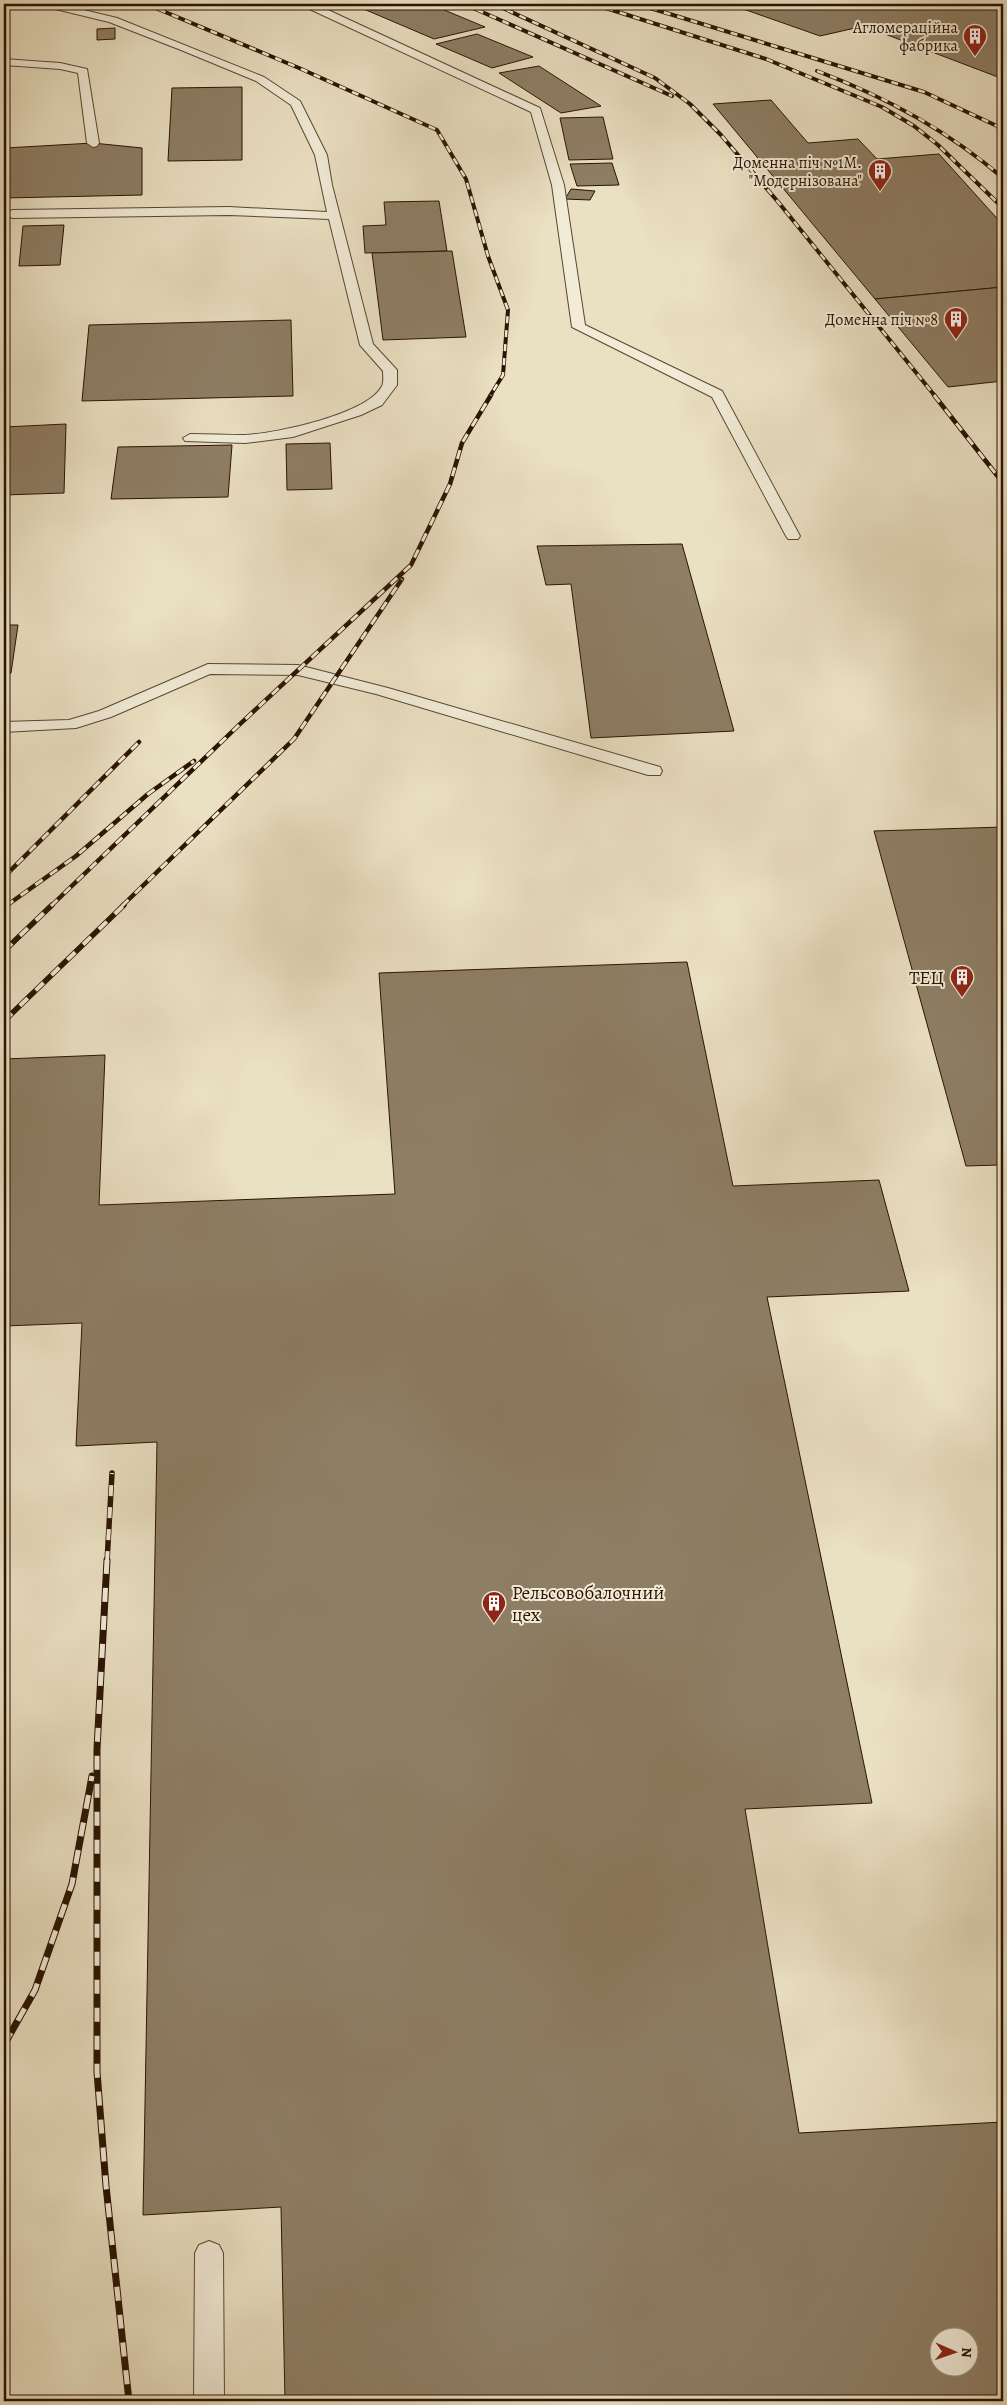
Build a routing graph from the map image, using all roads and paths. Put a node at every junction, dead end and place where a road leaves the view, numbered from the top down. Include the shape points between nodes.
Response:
1 (47, 4) edge
2 (307, 4) edge
3 (4, 62) edge
4 (93, 143) dead end
5 (6, 214) edge
6 (334, 216) junction
7 (190, 438) dead end
8 (793, 536) dead end
9 (4, 727) edge
10 (654, 770) dead end
11 (209, 2253) dead end
12 (209, 2401) edge

1 - 6 lane via 114,20 185,48 260,79 296,103 321,155
2 - 8 lane via 536,110 558,186 579,327 717,394
3 - 4 lane via 83,71
5 - 6 lane via 228,211
6 - 7 lane via 367,345 390,370 390,385 376,402 356,412 293,433 245,439
9 - 10 lane via 70,724 105,714 208,670 298,670
11 - 12 lane

